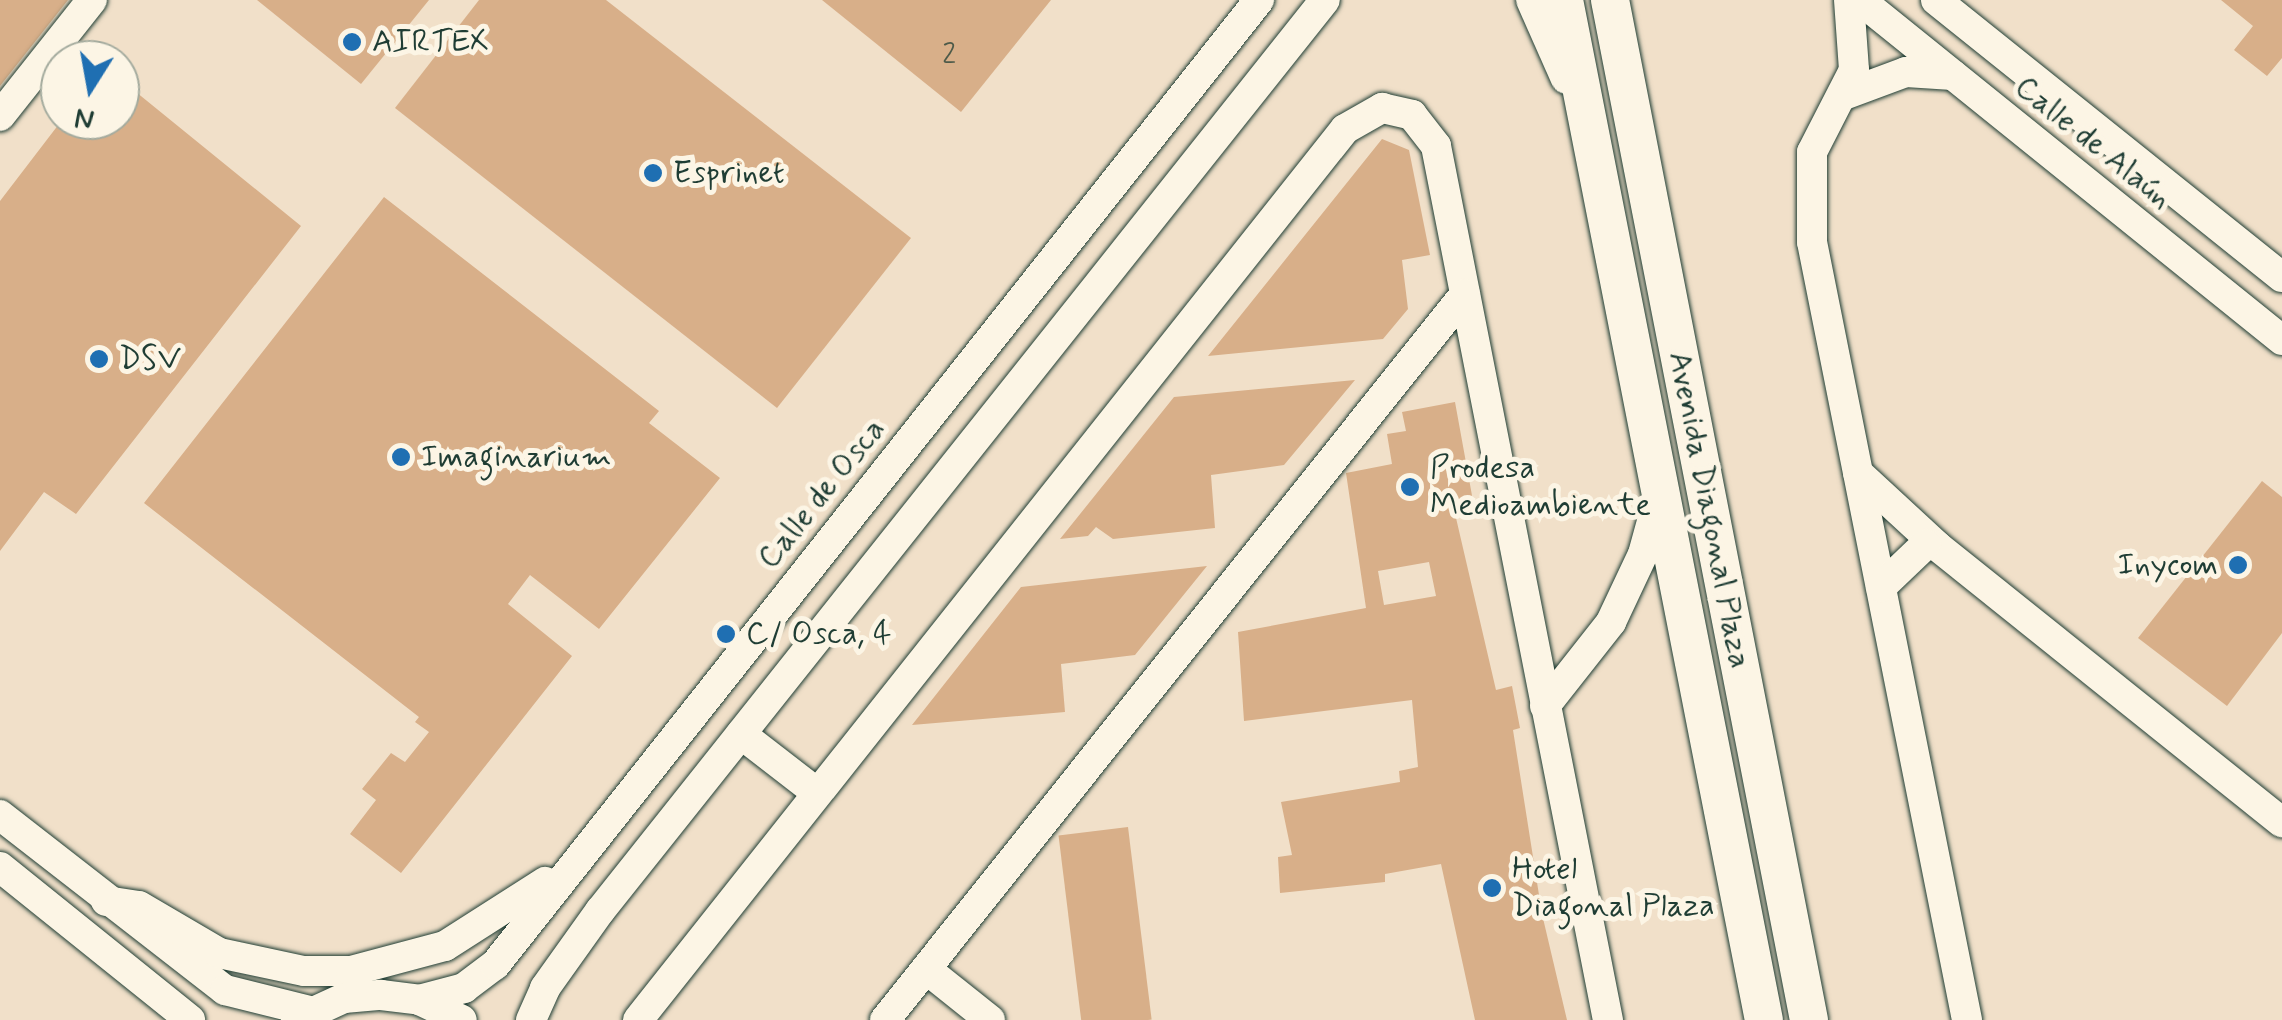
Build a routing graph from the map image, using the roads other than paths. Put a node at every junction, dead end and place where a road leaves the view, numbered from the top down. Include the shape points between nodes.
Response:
1 (92, 0) edge
2 (1260, 0) edge
3 (1531, 0) edge
4 (1564, 0) edge
5 (1610, 0) edge
6 (1849, 0) edge
7 (1860, 0) edge
8 (1936, 0) edge
9 (1326, 5) edge
10 (1952, 74) junction
11 (1844, 95) junction
12 (0, 116) edge
13 (1594, 163) junction
14 (2282, 277) edge
15 (1466, 294) junction
16 (2282, 340) edge
17 (1858, 473) junction
18 (1659, 493) junction
19 (1907, 520) junction
20 (1871, 534) junction
21 (1932, 545) junction
22 (1881, 587) junction
23 (1545, 706) junction
24 (741, 734) junction
25 (816, 792) junction
26 (0, 815) edge
27 (2282, 822) edge
28 (0, 867) edge
29 (562, 873) junction
30 (106, 900) junction
31 (926, 968) junction
32 (419, 1000) junction
33 (302, 1016) edge
34 (190, 1020) edge
35 (462, 1020) edge
36 (531, 1020) edge
37 (638, 1020) edge
38 (885, 1020) edge
39 (990, 1020) edge
40 (1608, 1020) edge
41 (1764, 1020) edge
42 (1809, 1020) edge
43 (1966, 1020) edge

1 - 12 street
2 - 29 street, Calle de Osca
3 - 13 street via 1545,21
4 - 13 main road, Avenida Diagonal Plaza
5 - 42 main road, Avenida Diagonal Plaza
6 - 11 street via 1854,70
7 - 10 street, Calle de Alaún
8 - 14 street, Calle de Alaún
9 - 24 street
10 - 11 street via 1906,72
10 - 16 street, Calle de Alaún
11 - 17 street via 1812,152 1808,206
13 - 18 main road, Avenida Diagonal Plaza
15 - 23 street
15 - 25 street via 1436,146 1426,126 1399,108 1369,110 1346,129
15 - 31 street
17 - 19 street
17 - 20 street
18 - 23 street, Avenida Diagonal Plaza via 1643,554 1610,622
18 - 41 main road, Avenida Diagonal Plaza
19 - 20 street
19 - 21 street
20 - 21 street
20 - 22 street
21 - 22 street
21 - 27 street
22 - 43 street
23 - 40 street
24 - 25 street
24 - 36 street via 564,961
25 - 37 street
26 - 30 street
28 - 34 street
29 - 30 street via 445,946 351,971 304,971 219,953 140,906
29 - 32 street, Calle de Osca via 486,974
30 - 33 street via 225,990
31 - 38 street
31 - 39 street
32 - 33 street via 382,994
32 - 35 street

